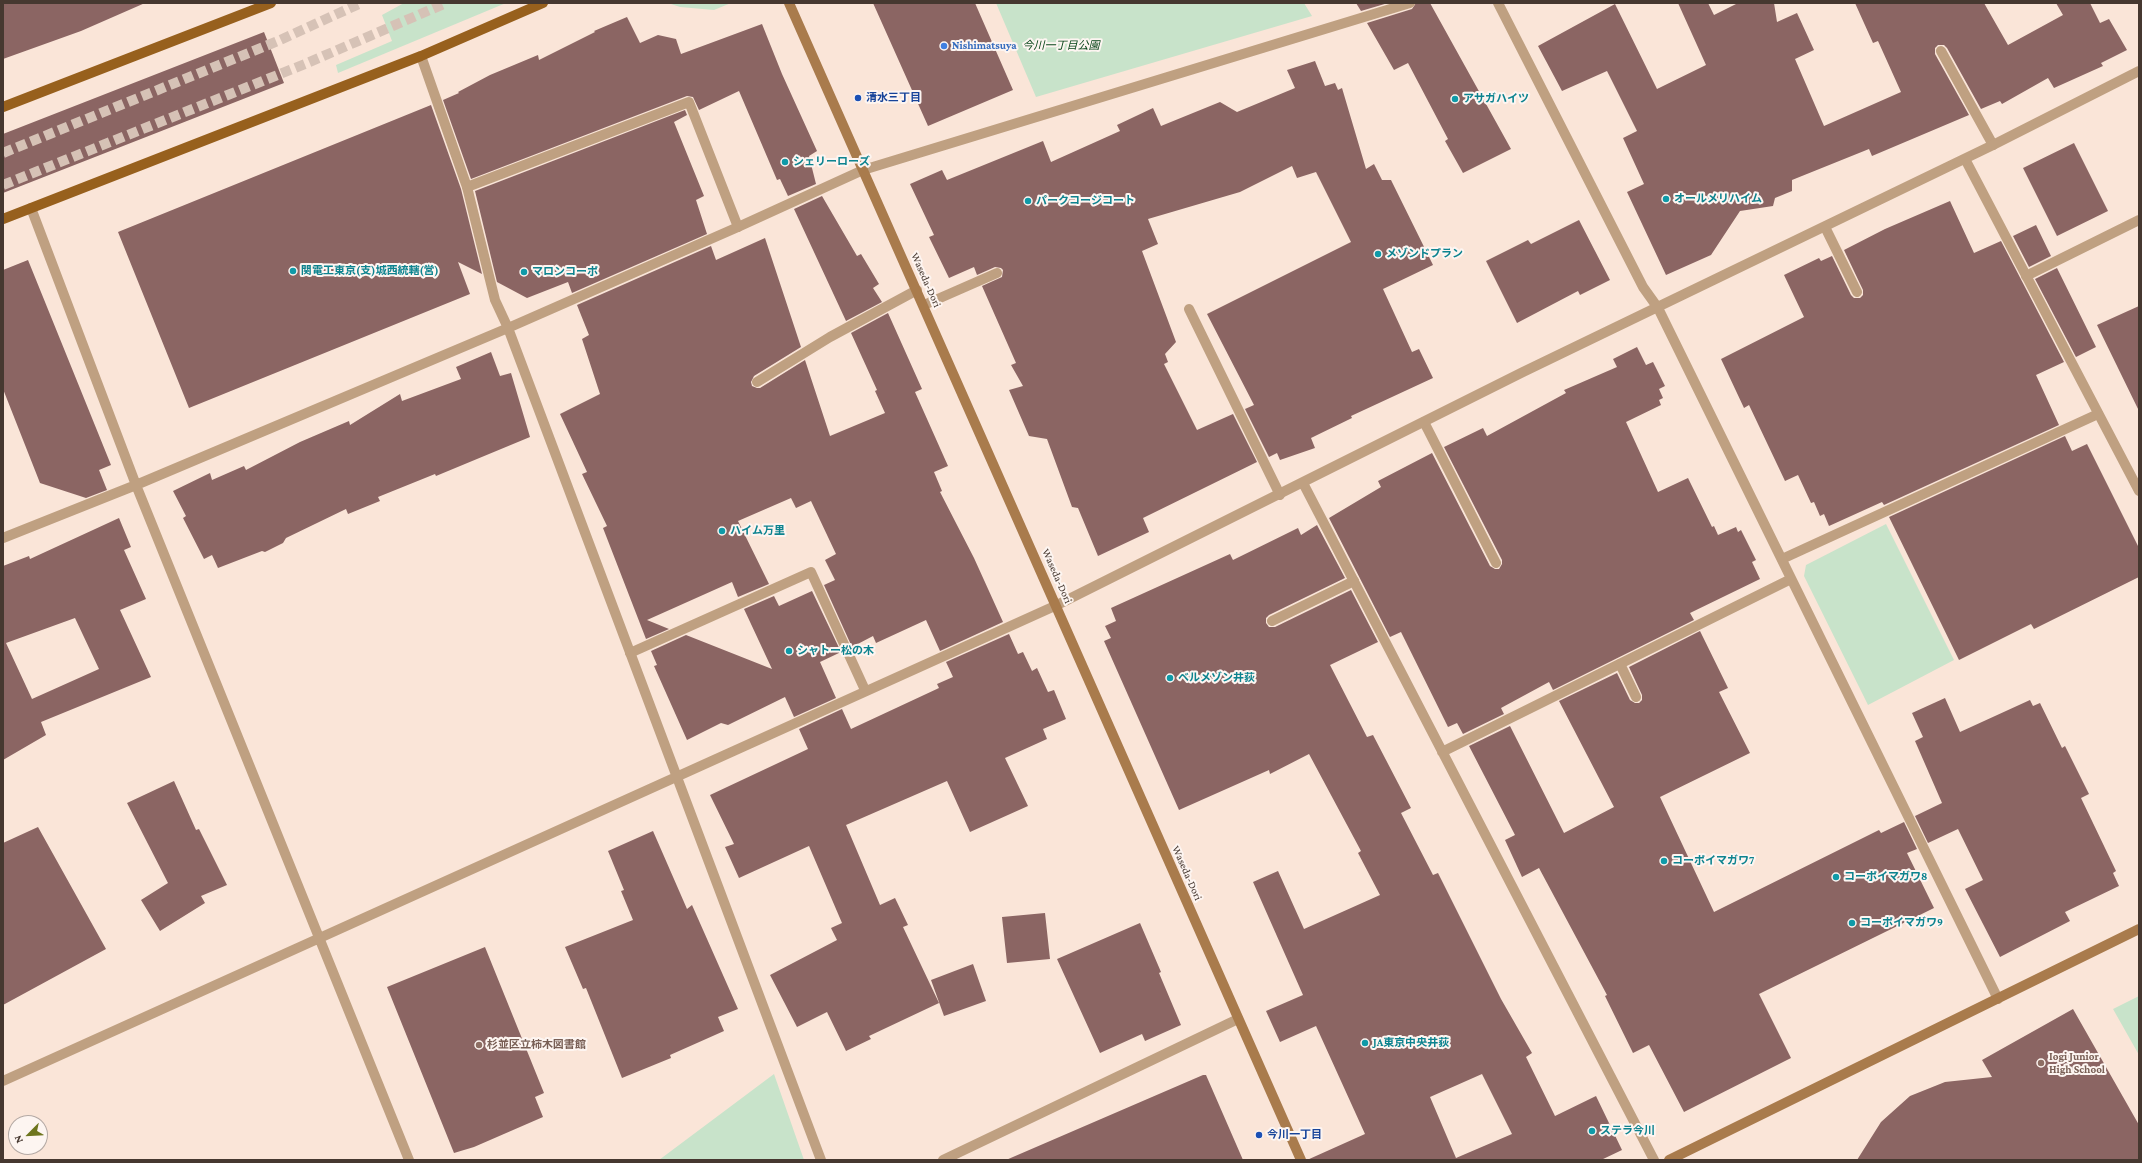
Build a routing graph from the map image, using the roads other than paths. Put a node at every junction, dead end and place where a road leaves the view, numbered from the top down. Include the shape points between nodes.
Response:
1 (271, 3) edge
2 (543, 3) edge
3 (789, 3) edge
4 (1410, 3) edge
5 (1498, 3) edge
6 (1941, 51) dead end
7 (421, 56) junction
8 (2139, 72) edge
9 (3, 107) edge
10 (1993, 145) junction
11 (1965, 159) junction
12 (864, 170) junction
13 (467, 187) junction
14 (31, 208) junction
15 (3, 219) edge
16 (2139, 220) edge
17 (738, 227) junction
18 (1825, 227) junction
19 (997, 273) dead end
20 (2026, 276) junction
21 (917, 290) junction
22 (1857, 292) dead end
23 (924, 305) junction
24 (1658, 308) junction
25 (1189, 309) dead end
26 (508, 328) junction
27 (757, 382) dead end
28 (2098, 414) junction
29 (1424, 422) junction
30 (1303, 483) junction
31 (136, 484) junction
32 (2139, 491) edge
33 (1280, 495) junction
34 (3, 538) edge
35 (1782, 559) junction
36 (1496, 563) dead end
37 (1791, 579) junction
38 (1354, 581) junction
39 (1057, 605) junction
40 (1272, 621) dead end
41 (630, 653) junction
42 (1620, 664) junction
43 (865, 690) junction
44 (1636, 697) dead end
45 (1442, 752) junction
46 (676, 778) junction
47 (2139, 929) edge
48 (320, 938) junction
49 (1998, 999) junction
50 (1238, 1019) junction
51 (3, 1081) edge
52 (408, 1160) edge
53 (821, 1160) edge
54 (943, 1160) edge
55 (1301, 1160) edge
56 (1654, 1160) edge
57 (1669, 1160) edge

1 - 9 main road
2 - 7 main road
3 - 12 main road, Waseda-Dori
4 - 12 street
5 - 24 street via 1643,286
6 - 10 street
7 - 13 street
7 - 14 main road
8 - 10 street
10 - 11 street
11 - 18 street
11 - 20 street
12 - 17 street
12 - 21 main road, Waseda-Dori
13 - 17 street via 689,102
13 - 26 street via 495,300
14 - 15 main road
14 - 31 street
16 - 20 street
17 - 26 street
18 - 22 street
18 - 24 street
19 - 23 street
20 - 28 street
21 - 23 main road, Waseda-Dori
21 - 27 street via 830,337
23 - 39 main road, Waseda-Dori
24 - 29 street
24 - 35 street
25 - 33 street
26 - 31 street
26 - 41 street
28 - 32 street
28 - 35 street
29 - 30 street
29 - 36 street
30 - 33 street
30 - 38 street
31 - 34 street
31 - 48 street
33 - 39 street
35 - 37 street
37 - 42 street
37 - 49 street
38 - 40 street
38 - 45 street
39 - 43 street
39 - 50 main road, Waseda-Dori
41 - 43 street via 811,572
41 - 46 street
42 - 44 street
42 - 45 street
43 - 46 street
45 - 56 street
46 - 48 street
46 - 53 street
47 - 49 main road
48 - 51 street
48 - 52 street
49 - 57 main road
50 - 54 street
50 - 55 main road, Waseda-Dori

